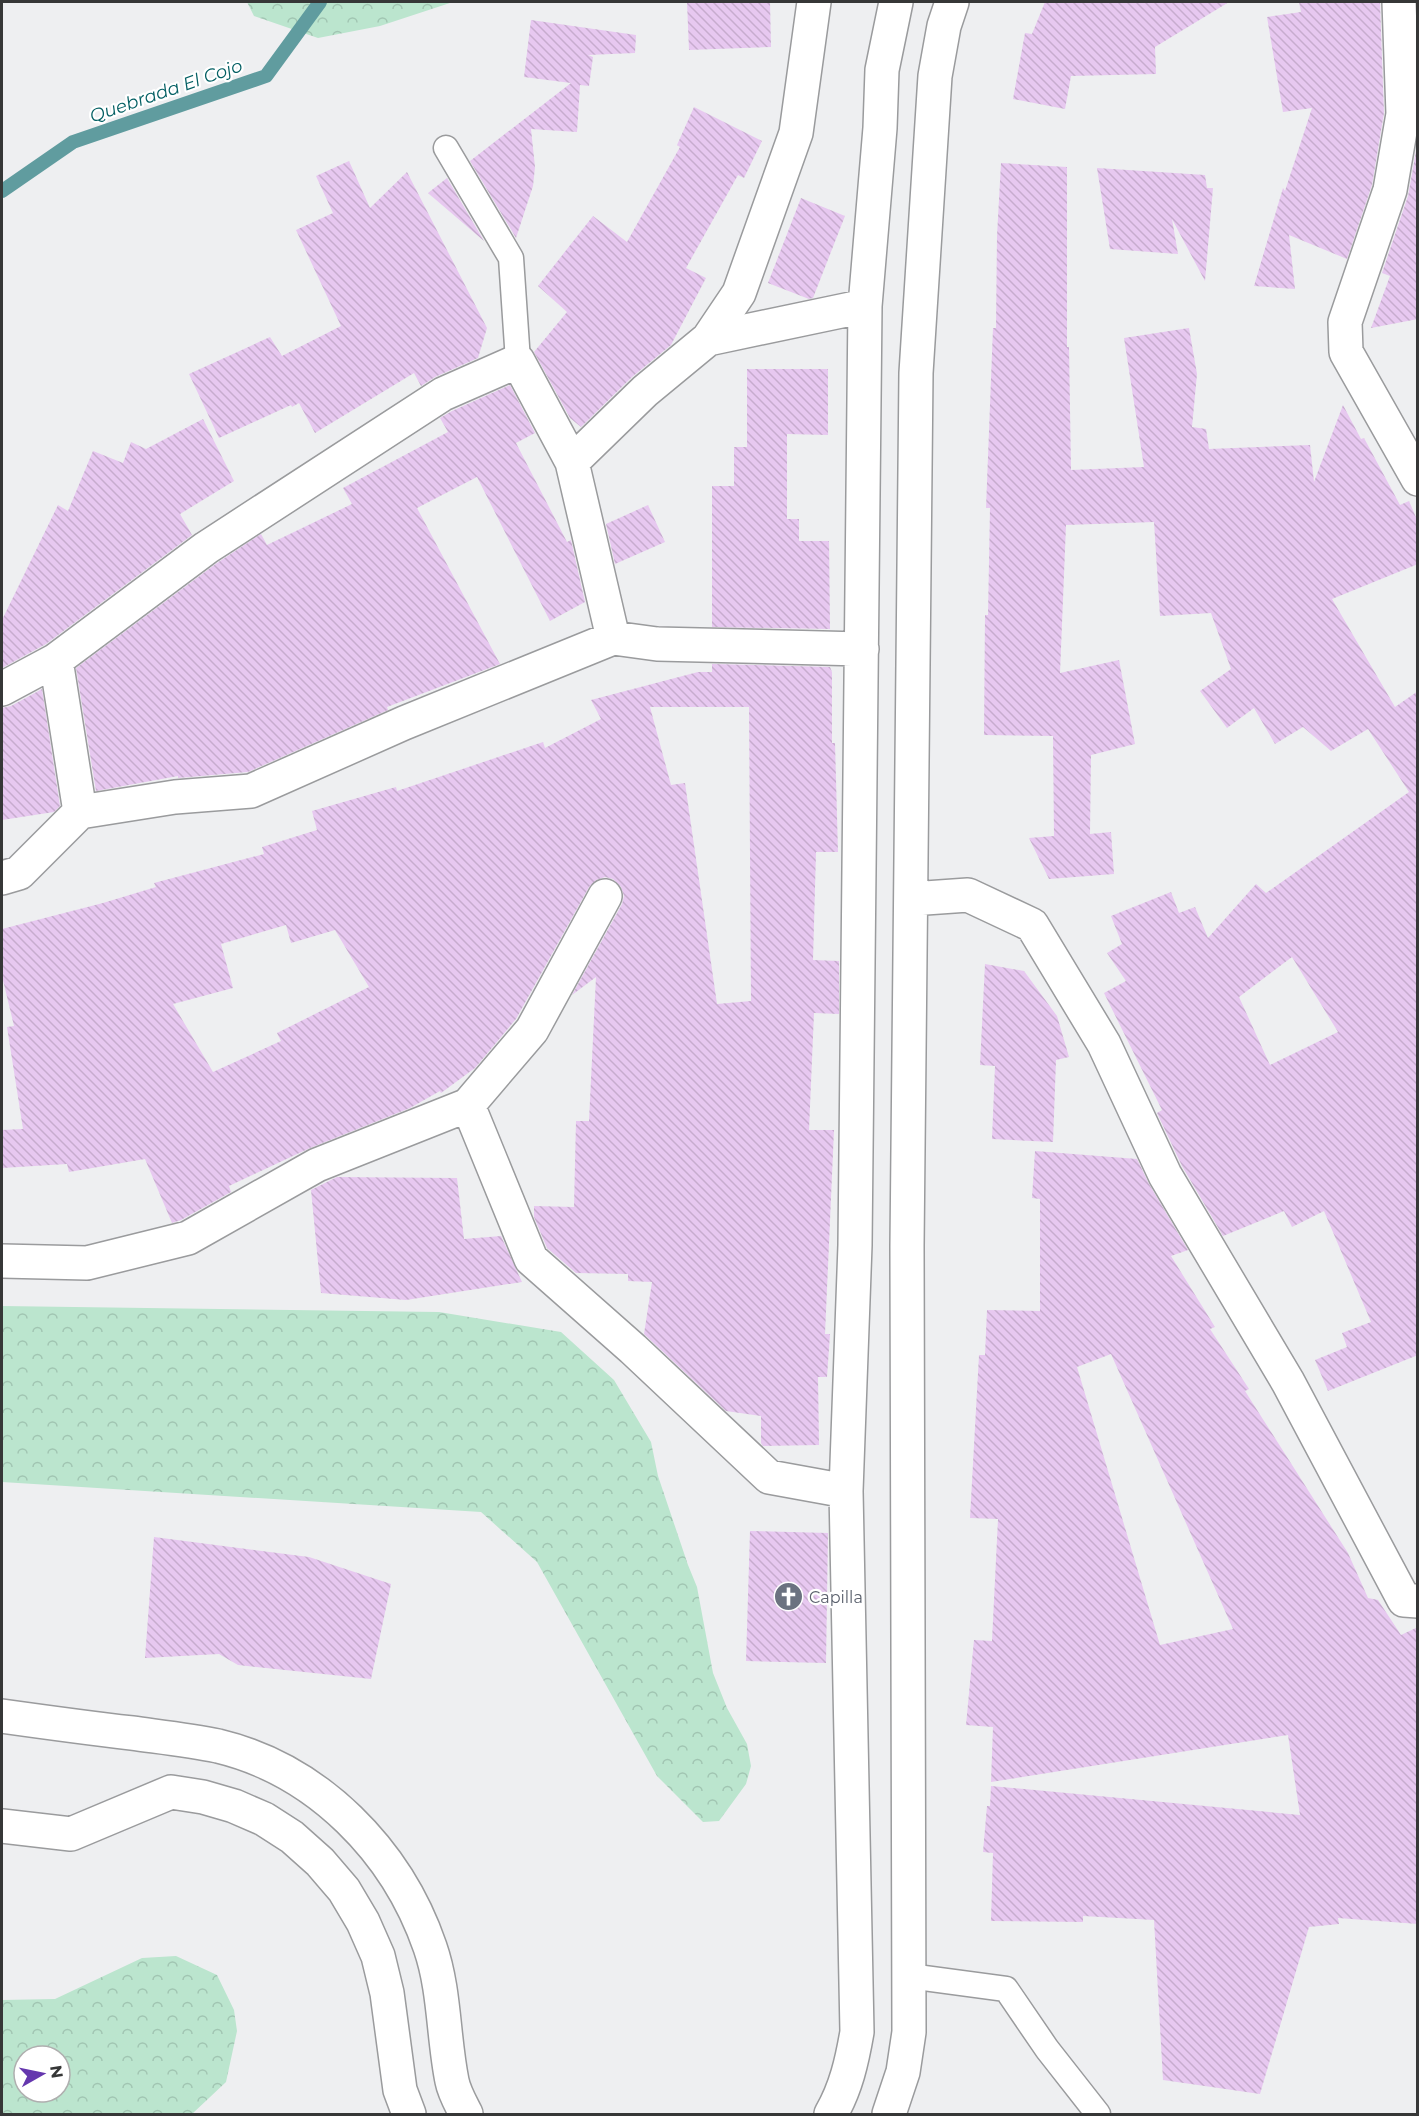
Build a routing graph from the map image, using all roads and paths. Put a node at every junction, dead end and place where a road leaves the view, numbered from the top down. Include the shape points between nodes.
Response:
1 (814, 2) edge
2 (896, 2) edge
3 (952, 2) edge
4 (1399, 2) edge
5 (446, 148) dead end
6 (865, 306) junction
7 (708, 339) junction
8 (518, 361) junction
9 (572, 462) junction
10 (1418, 479) edge
11 (613, 638) junction
12 (862, 649) junction
13 (56, 660) junction
14 (2, 689) edge
15 (80, 812) junction
16 (2, 878) edge
17 (605, 896) dead end
18 (911, 899) junction
19 (468, 1105) junction
20 (2, 1261) edge
21 (846, 1491) junction
22 (1418, 1601) edge
23 (2, 1716) edge
24 (2, 1826) edge
25 (909, 1976) junction
26 (409, 2115) edge
27 (466, 2115) edge
28 (831, 2115) edge
29 (889, 2115) edge
30 (1098, 2115) edge

1 - 7 street via 796,133 739,293
2 - 6 street via 882,70
3 - 18 street via 935,76 916,373
4 - 10 street via 1403,114 1390,190 1345,322 1346,352
5 - 8 lane via 511,258
6 - 7 street
6 - 12 street
7 - 9 street via 645,391
8 - 9 street
8 - 13 street via 443,394 206,548
9 - 11 street
11 - 12 street via 657,644
11 - 15 street via 404,723 251,791 175,797
12 - 21 street via 855,1245
13 - 14 street
13 - 15 street
15 - 16 street via 19,873
17 - 19 street via 532,1030
18 - 22 street via 968,895 1032,925 1104,1044 1165,1174 1288,1382 1404,1600
18 - 25 street via 907,1246
19 - 20 street via 317,1165 188,1238 87,1263
19 - 21 street via 531,1259 769,1477
21 - 28 street via 857,2032 851,2067
23 - 27 street via 219,1747 286,1773 347,1816 397,1877 416,1912 440,1986 452,2084
24 - 26 street via 71,1834 171,1791 234,1806 291,1837 338,1883 363,1922 378,1956 400,2091
25 - 29 street via 909,2032 903,2072
25 - 30 lane via 1006,1989

